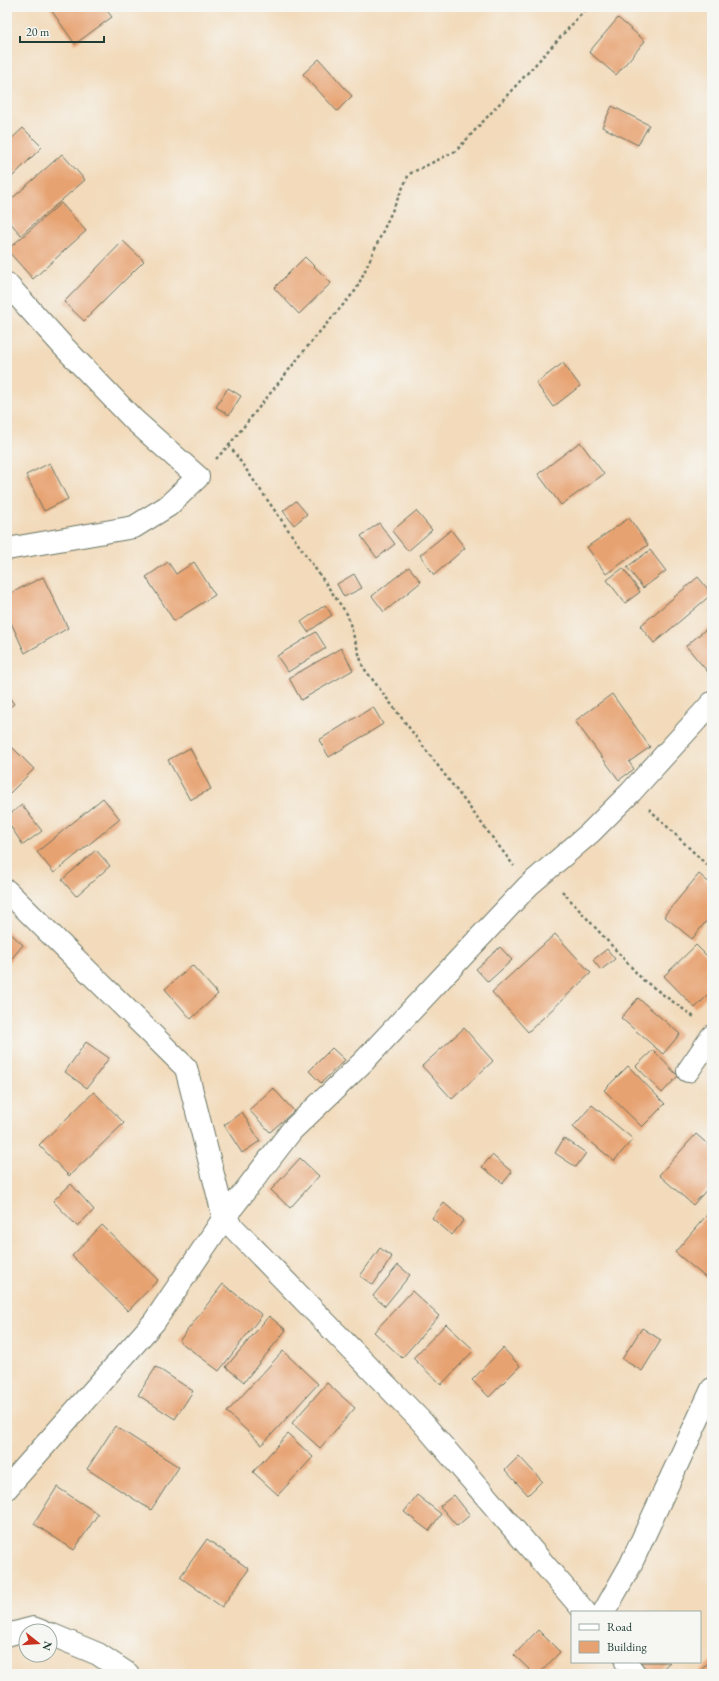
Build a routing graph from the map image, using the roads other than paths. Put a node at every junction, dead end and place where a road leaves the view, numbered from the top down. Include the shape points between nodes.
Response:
1 (7, 284) edge
2 (7, 549) edge
3 (712, 703) edge
4 (7, 891) edge
5 (706, 1029) edge
6 (688, 1071) dead end
7 (224, 1218) junction
8 (712, 1389) edge
9 (7, 1488) edge
10 (584, 1611) edge
11 (605, 1611) edge
12 (18, 1632) edge
13 (7, 1635) edge
14 (58, 1637) edge
15 (627, 1663) edge
16 (128, 1674) edge
17 (636, 1674) edge

1 - 2 street via 134,420 198,476 168,506 134,527
3 - 7 street via 631,792 590,833 536,879 363,1062 292,1130
4 - 7 street via 186,1068
5 - 6 street
7 - 9 street via 154,1322
7 - 10 street via 422,1422
8 - 11 street via 630,1566
12 - 13 street
14 - 16 street via 98,1654
15 - 17 street

